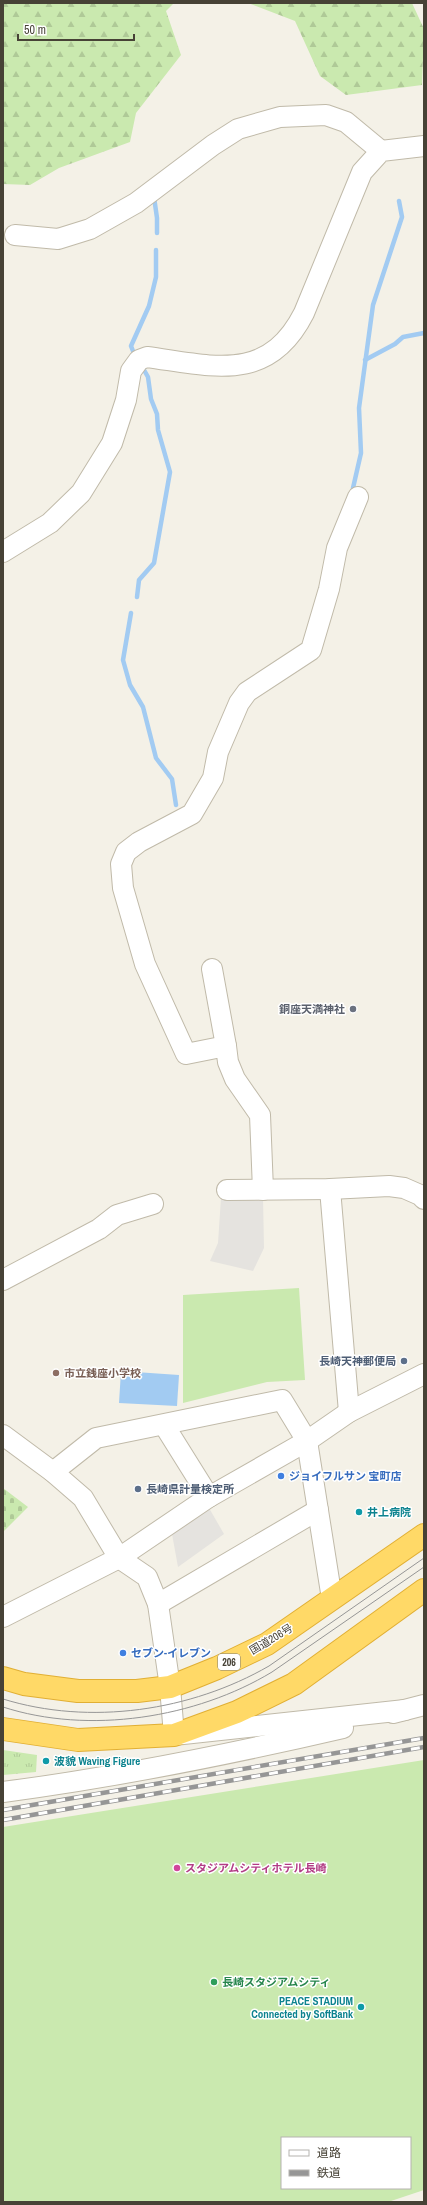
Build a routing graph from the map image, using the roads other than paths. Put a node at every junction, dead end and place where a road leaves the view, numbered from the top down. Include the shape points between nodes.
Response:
1 (424, 146) edge
2 (381, 151) junction
3 (15, 235) dead end
4 (358, 496) dead end
5 (3, 552) edge
6 (212, 968) dead end
7 (226, 1046) junction
8 (330, 1189) junction
9 (227, 1190) dead end
10 (263, 1190) junction
11 (424, 1199) edge
12 (153, 1204) dead end
13 (3, 1280) edge
14 (424, 1374) edge
15 (349, 1412) junction
16 (164, 1425) junction
17 (3, 1435) edge
18 (307, 1441) junction
19 (53, 1472) junction
20 (209, 1497) junction
21 (318, 1510) junction
22 (424, 1535) edge
23 (119, 1558) junction
24 (424, 1590) edge
25 (332, 1598) junction
26 (158, 1604) junction
27 (3, 1617) edge
28 (3, 1678) edge
29 (170, 1687) junction
30 (415, 1708) edge
31 (3, 1729) edge
32 (174, 1735) junction
33 (3, 1792) edge

1 - 2 street
2 - 3 street via 346,122 326,115 280,117 238,128 136,203 90,229 58,239
2 - 5 street via 362,172 304,313 286,342 270,354 242,366 203,365 147,357 139,360 131,371 126,400 112,443 82,493 50,523
4 - 7 street via 337,548 311,650 247,692 239,703 218,752 213,778 192,814 139,842 126,852 121,864 123,888 144,964 186,1054
6 - 7 street
7 - 10 street via 228,1062 235,1079 260,1115
8 - 10 street
8 - 11 street via 389,1186 404,1188
8 - 15 street
9 - 10 street
12 - 13 street via 117,1215 99,1229
14 - 15 street
15 - 18 street
16 - 18 street via 282,1400
16 - 19 street via 96,1438
16 - 20 street
17 - 19 street
18 - 20 street
18 - 21 street
19 - 23 street via 83,1498
20 - 23 street
21 - 25 street
21 - 26 street
22 - 25 highway, 国道206号 / 206
23 - 26 street via 147,1577
23 - 27 street
24 - 32 highway via 294,1684 237,1712
25 - 29 highway, 国道206号 / 206 via 266,1644 218,1668
26 - 29 street
28 - 29 highway, 国道206号 / 206 via 24,1684 78,1692 137,1691
29 - 32 street
30 - 32 street
30 - 33 street via 280,1743 59,1785
31 - 32 highway via 78,1740

